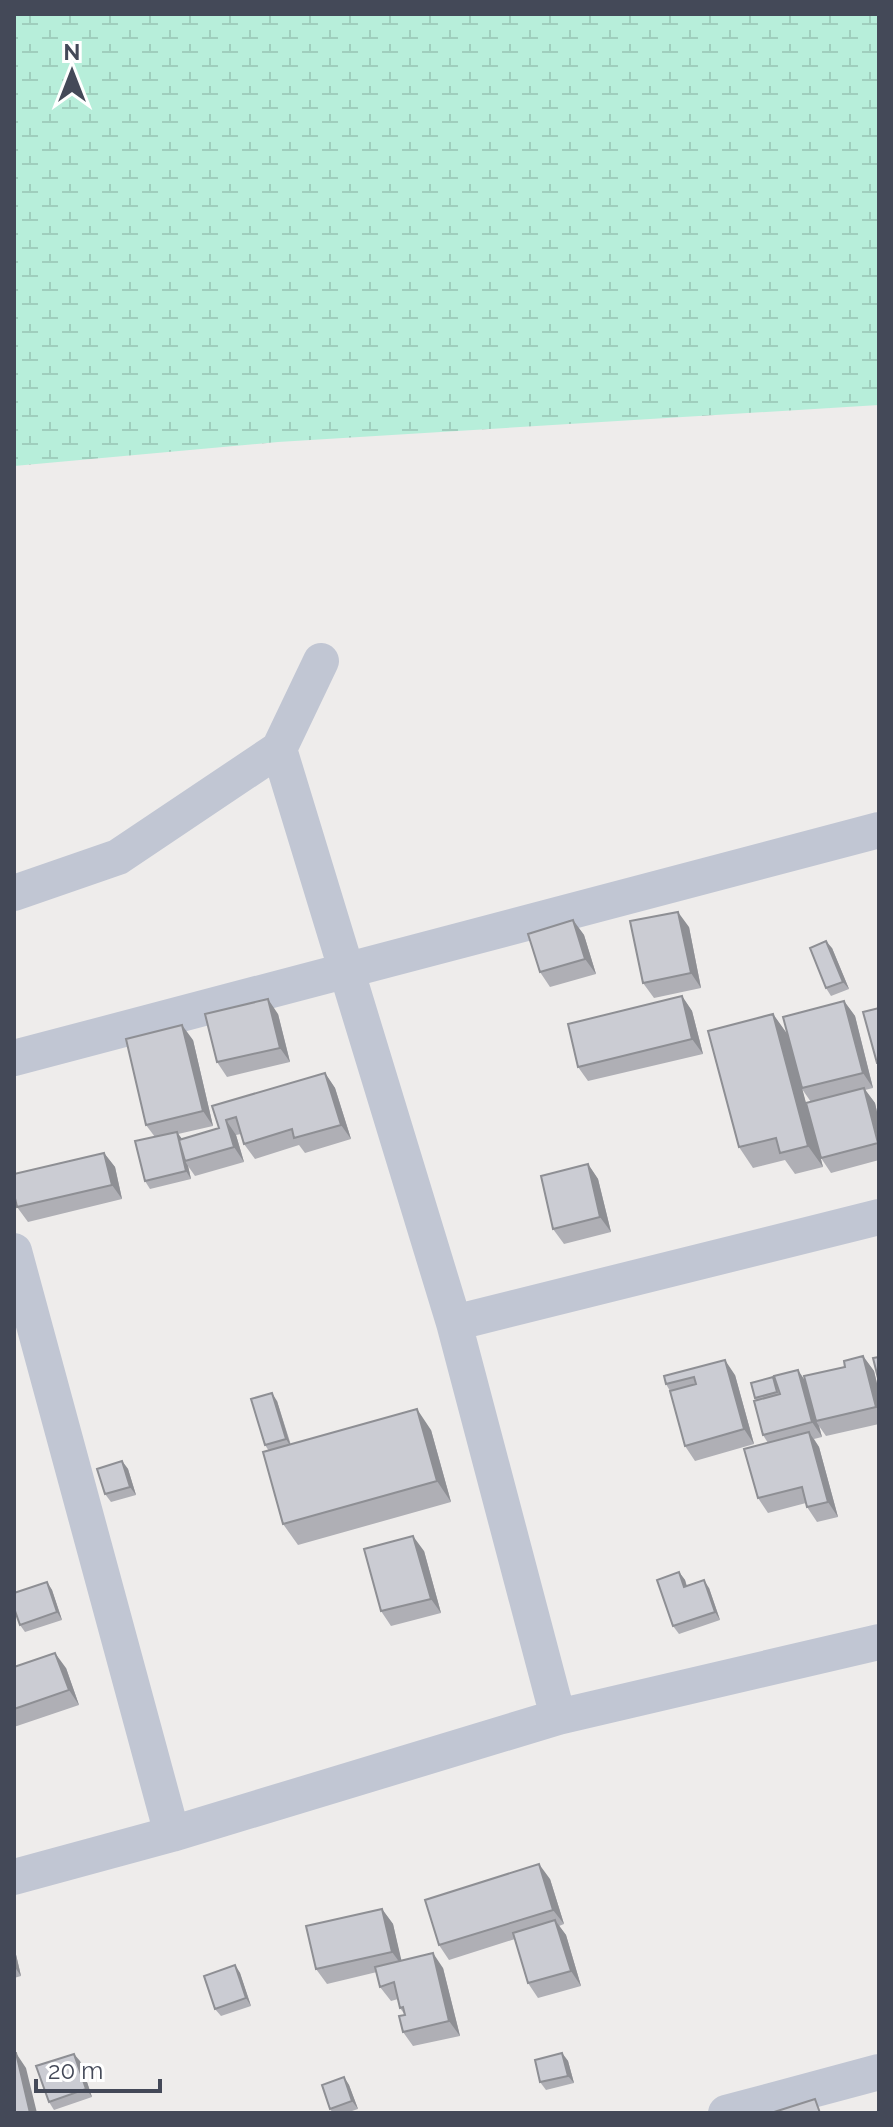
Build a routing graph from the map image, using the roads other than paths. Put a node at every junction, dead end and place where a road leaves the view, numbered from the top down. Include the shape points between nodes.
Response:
1 (321, 661) dead end
2 (279, 749) junction
3 (879, 830) edge
4 (14, 893) edge
5 (347, 969) junction
6 (14, 1058) edge
7 (879, 1217) edge
8 (14, 1251) edge
9 (454, 1323) junction
10 (879, 1642) edge
11 (558, 1717) junction
12 (172, 1834) junction
13 (14, 1877) edge
14 (879, 2072) edge
15 (726, 2113) edge

1 - 2 street
2 - 4 street via 118,857
2 - 5 street
3 - 5 street
5 - 6 street
5 - 9 street
7 - 9 street
8 - 12 street
9 - 11 street
10 - 11 street
11 - 12 street
12 - 13 street
14 - 15 street

